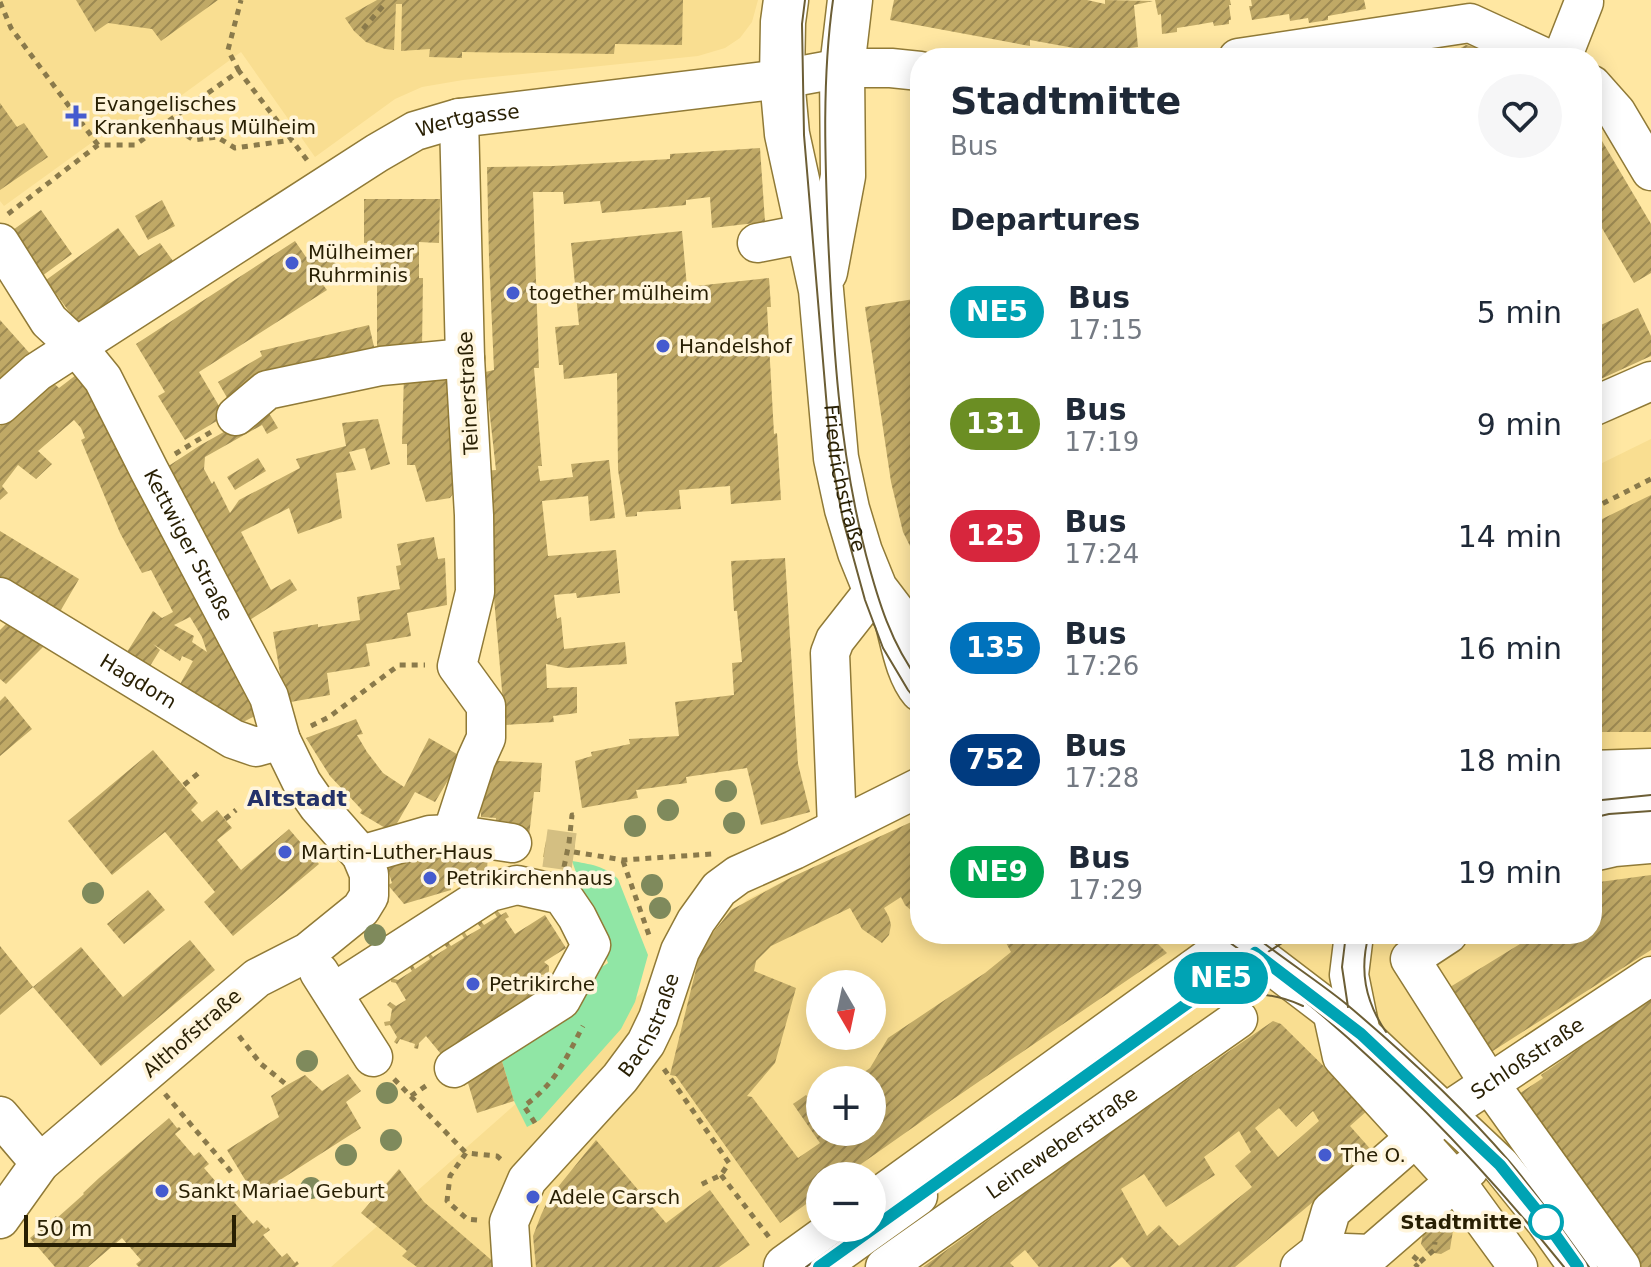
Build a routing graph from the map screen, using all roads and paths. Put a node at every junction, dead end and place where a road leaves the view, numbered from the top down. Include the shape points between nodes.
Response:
1 (241, 0) edge
2 (786, 0) edge
3 (850, 0) edge
4 (1418, 0) edge
5 (0, 2) edge
6 (1584, 2) dead end
7 (383, 6) dead end
8 (1462, 11) edge
9 (3, 16) edge
10 (363, 29) dead end
11 (1401, 34) junction
12 (1306, 48) edge
13 (1528, 48) edge
14 (1566, 48) edge
15 (842, 68) junction
16 (910, 70) edge
17 (239, 71) junction
18 (782, 79) junction
19 (1602, 96) edge
20 (459, 118) junction
21 (166, 123) junction
22 (293, 140) junction
23 (98, 145) junction
24 (1651, 171) edge
25 (326, 187) junction
26 (0, 219) edge
27 (809, 233) junction
28 (0, 243) edge
29 (757, 243) dead end
30 (821, 290) junction
31 (77, 347) junction
32 (465, 358) junction
33 (1651, 381) edge
34 (1602, 403) edge
35 (0, 405) edge
36 (236, 416) joint
37 (149, 470) junction
38 (1651, 479) edge
39 (1602, 504) edge
40 (0, 597) edge
41 (884, 601) junction
42 (910, 635) edge
43 (457, 666) junction
44 (910, 674) edge
45 (281, 740) junction
46 (1651, 771) edge
47 (1602, 773) edge
48 (202, 782) dead end
49 (184, 785) dead end
50 (910, 792) edge
51 (1651, 803) edge
52 (236, 810) dead end
53 (1602, 810) edge
54 (579, 815) dead end
55 (225, 819) dead end
56 (837, 827) junction
57 (452, 834) junction
58 (1651, 841) edge
59 (1602, 847) edge
60 (549, 850) junction
61 (361, 855) junction
62 (623, 860) junction
63 (720, 871) junction
64 (1234, 944) edge
65 (1238, 944) edge
66 (1247, 944) edge
67 (1353, 944) edge
68 (1433, 944) edge
69 (308, 952) junction
70 (676, 966) junction
71 (1651, 976) edge
72 (333, 993) junction
73 (218, 1011) junction
74 (589, 1015) dead end
75 (1238, 1019) dead end
76 (1347, 1022) junction
77 (646, 1043) junction
78 (373, 1057) joint
79 (454, 1068) dead end
80 (147, 1073) junction
81 (1489, 1083) junction
82 (287, 1085) dead end
83 (524, 1106) dead end
84 (1445, 1113) junction
85 (0, 1116) edge
86 (1416, 1137) junction
87 (466, 1153) junction
88 (40, 1163) junction
89 (232, 1173) dead end
90 (721, 1175) junction
91 (1462, 1175) junction
92 (527, 1180) junction
93 (698, 1186) dead end
94 (886, 1195) edge
95 (0, 1219) edge
96 (509, 1222) junction
97 (825, 1242) edge
98 (1435, 1242) dead end
99 (1309, 1260) edge
100 (1417, 1265) edge
101 (798, 1266) edge
102 (512, 1267) edge
103 (885, 1267) edge
104 (1518, 1267) edge
105 (1578, 1267) edge
106 (1621, 1267) edge

1 - 17 path via 228,50
2 - 18 main road, Friedrichstraße
3 - 15 main road, Friedrichstraße
4 - 11 street
5 - 9 path
6 - 14 street
7 - 10 path
8 - 11 street
8 - 13 street
9 - 23 path
11 - 12 street
15 - 16 street, Wertgasse
15 - 18 street, Wertgasse
15 - 30 main road, Friedrichstraße via 843,176
17 - 21 path
17 - 22 path
18 - 20 street, Wertgasse
18 - 27 main road, Friedrichstraße via 787,134
19 - 24 street
20 - 25 street, Wertgasse via 405,135
20 - 32 street, Teinerstraße
21 - 22 path via 194,140 217,137 235,148
21 - 23 path via 135,145
22 - 25 path
23 - 26 path
25 - 31 street, Wertgasse
27 - 29 street
27 - 30 main road, Friedrichstraße
28 - 31 street, Kettwiger Straße via 49,321
30 - 41 main road, Friedrichstraße via 836,458 860,552
31 - 35 street, Wertgasse via 37,372
31 - 37 street, Kettwiger Straße via 103,379
32 - 36 street via 381,366 267,390
32 - 43 street, Teinerstraße via 475,592
33 - 34 street
36 - 37 path
37 - 45 street, Kettwiger Straße via 269,697
38 - 39 path
40 - 45 street, Hagdorn via 233,739 256,747
41 - 42 main road, Friedrichstraße
41 - 44 street
41 - 56 street via 835,640 830,653
43 - 45 path via 399,665 329,717
43 - 57 street via 486,706 486,738
45 - 61 street, Kettwiger Straße via 302,783
46 - 47 main road
48 - 49 path via 199,772
50 - 56 street, Bachstraße
51 - 53 street
52 - 55 path
54 - 60 path via 572,815
56 - 63 street, Bachstraße via 738,875
57 - 60 street
57 - 61 street
58 - 59 main road
60 - 62 path
61 - 69 street, Althofstraße via 369,874 369,896 361,909
62 - 63 path
62 - 70 path via 656,956
63 - 70 street, Bachstraße
64 - 94 main road
65 - 101 street via 1206,990
66 - 76 street
67 - 76 street
68 - 81 street via 1410,959
69 - 72 street
69 - 73 street, Althofstraße via 257,978
70 - 77 street, Bachstraße
71 - 81 street, Schloßstraße
72 - 78 street
72 - 79 street via 490,892 517,885 562,895 591,945 561,1000
73 - 80 street, Althofstraße
73 - 82 path via 261,1064
74 - 83 path via 559,1072
75 - 103 street, Leineweberstraße
76 - 84 street
76 - 86 street via 1342,1057
77 - 90 path via 729,1163
77 - 92 street, Bachstraße
78 - 87 path
80 - 88 street, Althofstraße
80 - 89 path
81 - 84 street, Schloßstraße
81 - 106 street
84 - 86 street, Schloßstraße
84 - 105 street via 1500,1165
85 - 88 street
86 - 91 street
86 - 99 street, Schloßstraße via 1331,1211
87 - 92 path via 497,1156
87 - 96 path via 450,1176 447,1201 467,1219
88 - 95 street, Althofstraße
90 - 93 path
90 - 101 path
91 - 99 street, Schloßstraße via 1371,1254
91 - 104 street
92 - 96 street, Bachstraße
96 - 102 street, Bachstraße
97 - 101 main road
98 - 100 path via 1434,1250

